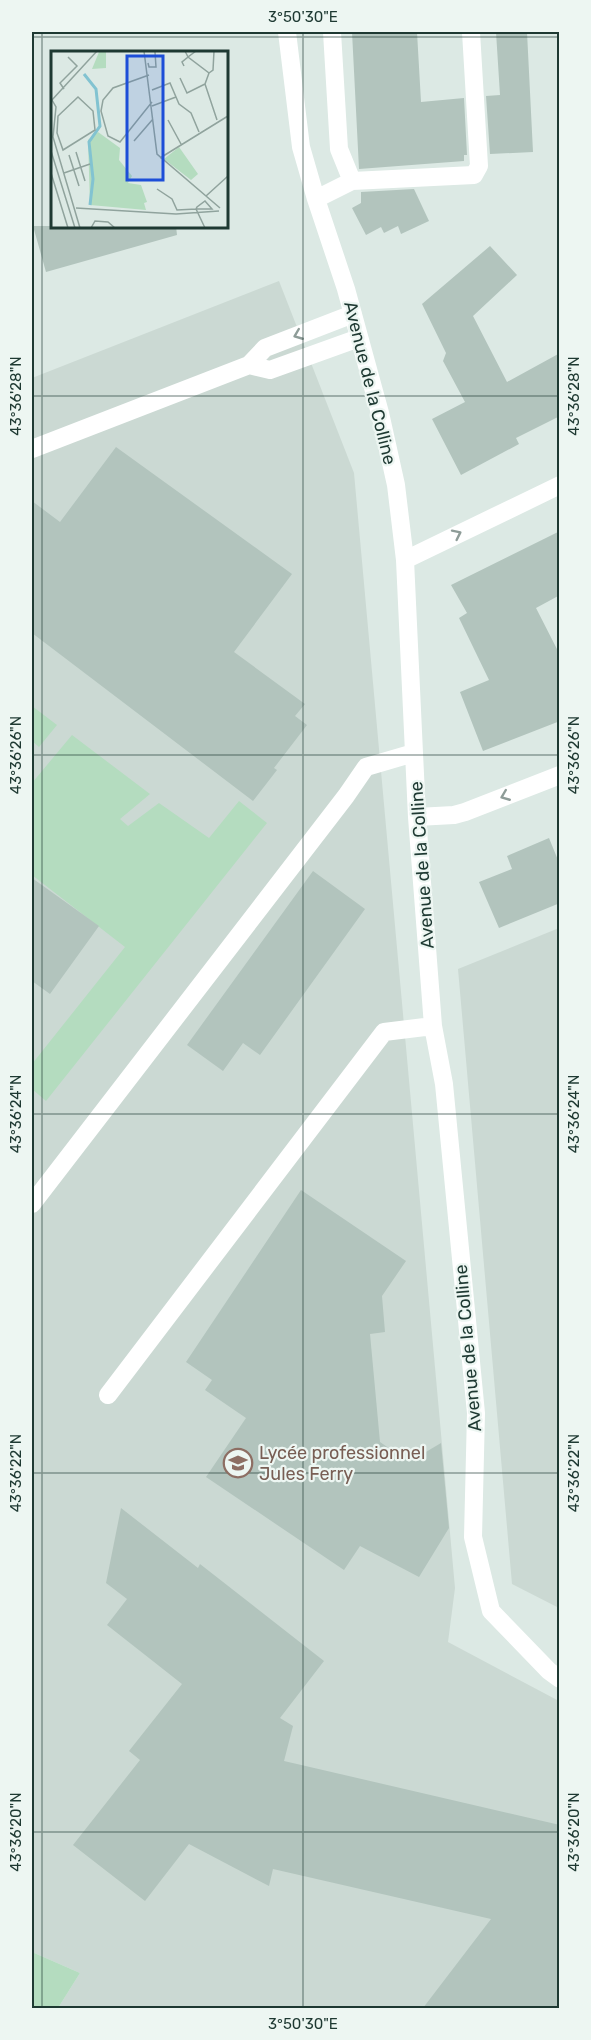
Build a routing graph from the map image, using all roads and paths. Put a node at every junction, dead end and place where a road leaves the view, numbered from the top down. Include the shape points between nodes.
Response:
1 (287, 32) edge
2 (332, 32) edge
3 (471, 32) edge
4 (352, 181) junction
5 (315, 199) junction
6 (353, 314) junction
7 (359, 338) junction
8 (249, 365) junction
9 (32, 449) edge
10 (560, 484) edge
11 (405, 560) junction
12 (414, 753) junction
13 (560, 775) edge
14 (417, 817) junction
15 (433, 1026) junction
16 (32, 1204) edge
17 (108, 1395) dead end
18 (556, 1671) edge

1 - 5 street, Avenue de la Colline via 301,147
2 - 4 street via 339,149
3 - 4 street via 479,166 474,175
4 - 5 street
5 - 6 street, Avenue de la Colline
6 - 7 street, Avenue de la Colline
6 -> 8 street via 265,348
7 - 8 street via 270,370
7 - 11 street, Avenue de la Colline via 396,485
8 - 9 street
11 -> 10 street
11 - 12 street, Avenue de la Colline
12 - 14 street, Avenue de la Colline
12 - 16 street via 366,767
13 -> 14 street via 465,812
14 - 15 street, Avenue de la Colline
15 - 17 street via 384,1032
15 - 18 street, Avenue de la Colline via 444,1084 476,1413 473,1537 491,1611

